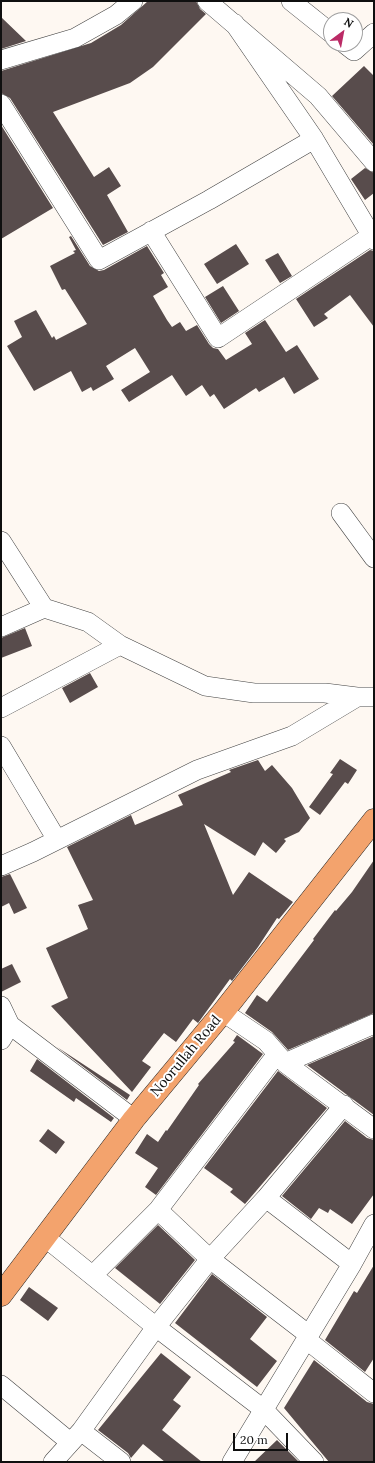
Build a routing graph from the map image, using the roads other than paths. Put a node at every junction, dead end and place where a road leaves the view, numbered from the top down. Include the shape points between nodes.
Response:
1 (133, 1) edge
2 (207, 1) edge
3 (291, 1) edge
4 (234, 23) junction
5 (323, 27) edge
6 (374, 32) edge
7 (363, 42) edge
8 (1, 60) edge
9 (1, 104) edge
10 (314, 139) junction
11 (374, 162) edge
12 (151, 232) junction
13 (372, 238) edge
14 (341, 513) dead end
15 (1, 541) edge
16 (374, 558) edge
17 (44, 608) junction
18 (1, 627) edge
19 (120, 645) junction
20 (366, 697) edge
21 (1, 708) edge
22 (1, 746) edge
23 (374, 820) edge
24 (57, 840) junction
25 (1, 866) edge
26 (1, 1006) edge
27 (223, 1012) junction
28 (374, 1024) edge
29 (4, 1031) edge
30 (281, 1058) junction
31 (344, 1105) junction
32 (134, 1119) junction
33 (374, 1129) edge
34 (266, 1198) junction
35 (158, 1210) junction
36 (374, 1224) edge
37 (46, 1238) junction
38 (210, 1259) junction
39 (352, 1264) junction
40 (93, 1275) junction
41 (1, 1295) edge
42 (156, 1327) junction
43 (308, 1337) junction
44 (1, 1385) edge
45 (374, 1393) edge
46 (263, 1408) junction
47 (76, 1436) junction
48 (53, 1462) edge
49 (121, 1462) edge
50 (232, 1462) edge
51 (314, 1462) edge

1 - 8 street via 116,15 75,38
2 - 4 street
3 - 5 street
4 - 10 street
4 - 11 street via 318,96
6 - 7 street
9 - 12 street via 99,260
10 - 12 street
10 - 13 street
12 - 13 street via 218,338
14 - 16 street
15 - 17 street
17 - 18 street
17 - 19 street via 88,622
19 - 20 street via 205,686 254,693 325,693
19 - 21 street
20 - 24 street via 292,736 197,770
22 - 24 street
23 - 27 main road, Noorullah Road
24 - 25 street
26 - 29 street
27 - 30 street via 266,1041
27 - 32 main road, Noorullah Road
28 - 30 street
29 - 32 street
30 - 31 street
30 - 35 street
31 - 33 street
31 - 34 street
32 - 37 main road, Noorullah Road
34 - 38 street
34 - 39 street
35 - 38 street
35 - 40 street
36 - 39 street
37 - 40 street
37 - 41 main road, Noorullah Road
38 - 42 street
38 - 43 street
39 - 43 street
40 - 42 street
42 - 46 street
42 - 47 street
43 - 45 street
43 - 46 street
44 - 47 street
46 - 50 street
46 - 51 street
47 - 48 street
47 - 49 street

